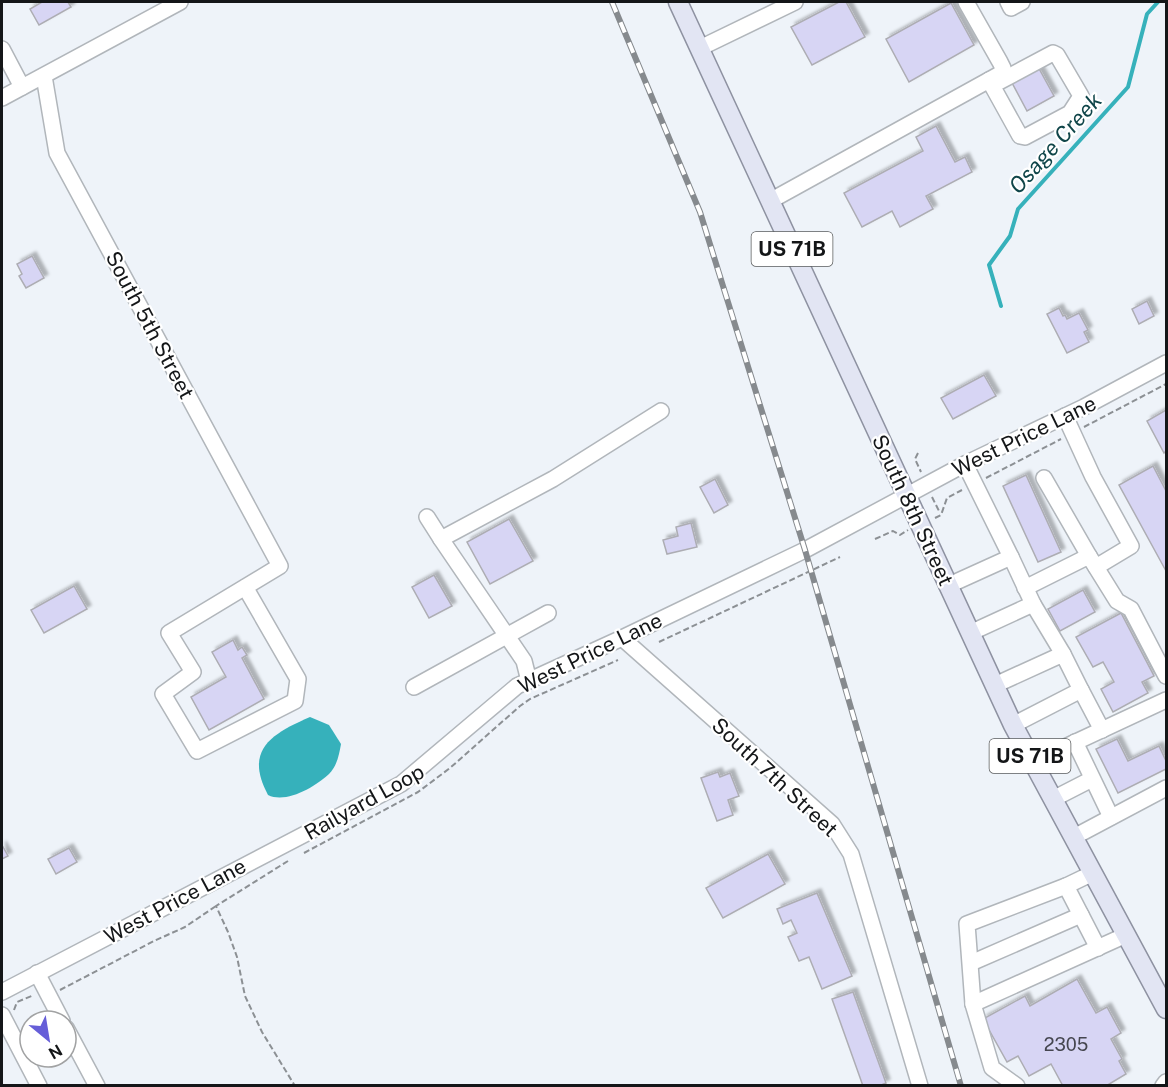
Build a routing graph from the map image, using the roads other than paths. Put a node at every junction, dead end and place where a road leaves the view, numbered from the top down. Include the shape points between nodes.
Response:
1 (180, 2) edge
2 (678, 2) edge
3 (795, 2) edge
4 (966, 2) edge
5 (1008, 2) edge
6 (1022, 2) edge
7 (700, 48) junction
8 (2, 49) edge
9 (44, 76) junction
10 (991, 83) junction
11 (22, 87) junction
12 (2, 98) edge
13 (770, 201) junction
14 (1167, 363) edge
15 (662, 411) dead end
16 (1065, 416) junction
17 (965, 464) junction
18 (1044, 478) dead end
19 (906, 496) junction
20 (428, 517) dead end
21 (441, 539) junction
22 (1011, 557) junction
23 (1093, 562) junction
24 (948, 586) junction
25 (245, 587) junction
26 (1025, 588) junction
27 (1033, 604) junction
28 (548, 613) dead end
29 (970, 633) junction
30 (506, 636) junction
31 (622, 638) junction
32 (1062, 654) junction
33 (1167, 676) edge
34 (529, 681) junction
35 (995, 685) junction
36 (414, 687) dead end
37 (1082, 690) junction
38 (1167, 700) edge
39 (1013, 725) junction
40 (1101, 730) junction
41 (1075, 742) junction
42 (1033, 762) junction
43 (1092, 778) junction
44 (1167, 788) edge
45 (1053, 799) junction
46 (1111, 818) junction
47 (1074, 837) junction
48 (1093, 873) junction
49 (1066, 886) junction
50 (1081, 915) junction
51 (1126, 935) junction
52 (1098, 948) junction
53 (971, 963) junction
54 (37, 973) junction
55 (2, 992) edge
56 (973, 1004) junction
57 (56, 1009) edge
58 (1167, 1009) edge
59 (2, 1015) edge
60 (78, 1050) edge
61 (1167, 1082) edge
62 (1162, 1085) edge
63 (39, 1086) edge
64 (98, 1086) edge
65 (920, 1086) edge
66 (1017, 1086) edge

1 - 9 street
2 - 7 main road, South 8th Street / US 71B
3 - 7 street
4 - 10 street via 1003,68
5 - 6 street via 1011,8
7 - 13 main road, South 8th Street / US 71B
8 - 11 street
9 - 11 street
9 - 25 street, South 5th Street via 57,153 280,566
10 - 10 street via 1022,137 1070,112 1081,96 1053,54
10 - 13 street
11 - 12 street
13 - 19 main road, South 8th Street / US 71B
14 - 16 street, West Price Lane
15 - 21 street via 553,479
16 - 17 street, West Price Lane
16 - 23 street via 1131,546
17 - 19 street, West Price Lane
17 - 22 street
18 - 23 street
19 - 24 main road, South 8th Street / US 71B
19 - 31 street, West Price Lane via 805,550
20 - 21 street
21 - 30 street
22 - 24 street
22 - 26 street
23 - 26 street
23 - 33 street via 1117,602 1131,609
24 - 29 main road, South 8th Street / US 71B
25 - 25 street via 169,633 193,672 164,694 197,751 295,701 298,679
26 - 27 street
27 - 29 street
27 - 32 street
28 - 30 street
29 - 35 main road, South 8th Street / US 71B
30 - 34 street via 524,661
30 - 36 street
31 - 34 street, West Price Lane
31 - 65 street, South 7th Street via 832,824 851,854
32 - 35 street
32 - 37 street
34 - 54 street, West Price Lane via 517,686 401,783
35 - 39 main road, South 8th Street / US 71B
37 - 39 street
37 - 40 street
38 - 40 street
39 - 42 main road, South 8th Street / US 71B
40 - 41 street
41 - 42 street
41 - 43 street
42 - 45 main road, South 8th Street / US 71B
43 - 45 street
43 - 46 street
44 - 46 street
45 - 47 main road, South 8th Street / US 71B
46 - 47 street
47 - 48 main road, South 8th Street / US 71B
48 - 49 street
48 - 51 main road, South 8th Street / US 71B
49 - 50 street
49 - 53 street via 967,924
50 - 52 street
50 - 53 street
51 - 52 street
51 - 58 main road, South 8th Street / US 71B
52 - 56 street
53 - 56 street
54 - 55 street, West Price Lane
54 - 57 street
56 - 66 street via 992,1068
59 - 63 street
60 - 64 street
61 - 62 street

